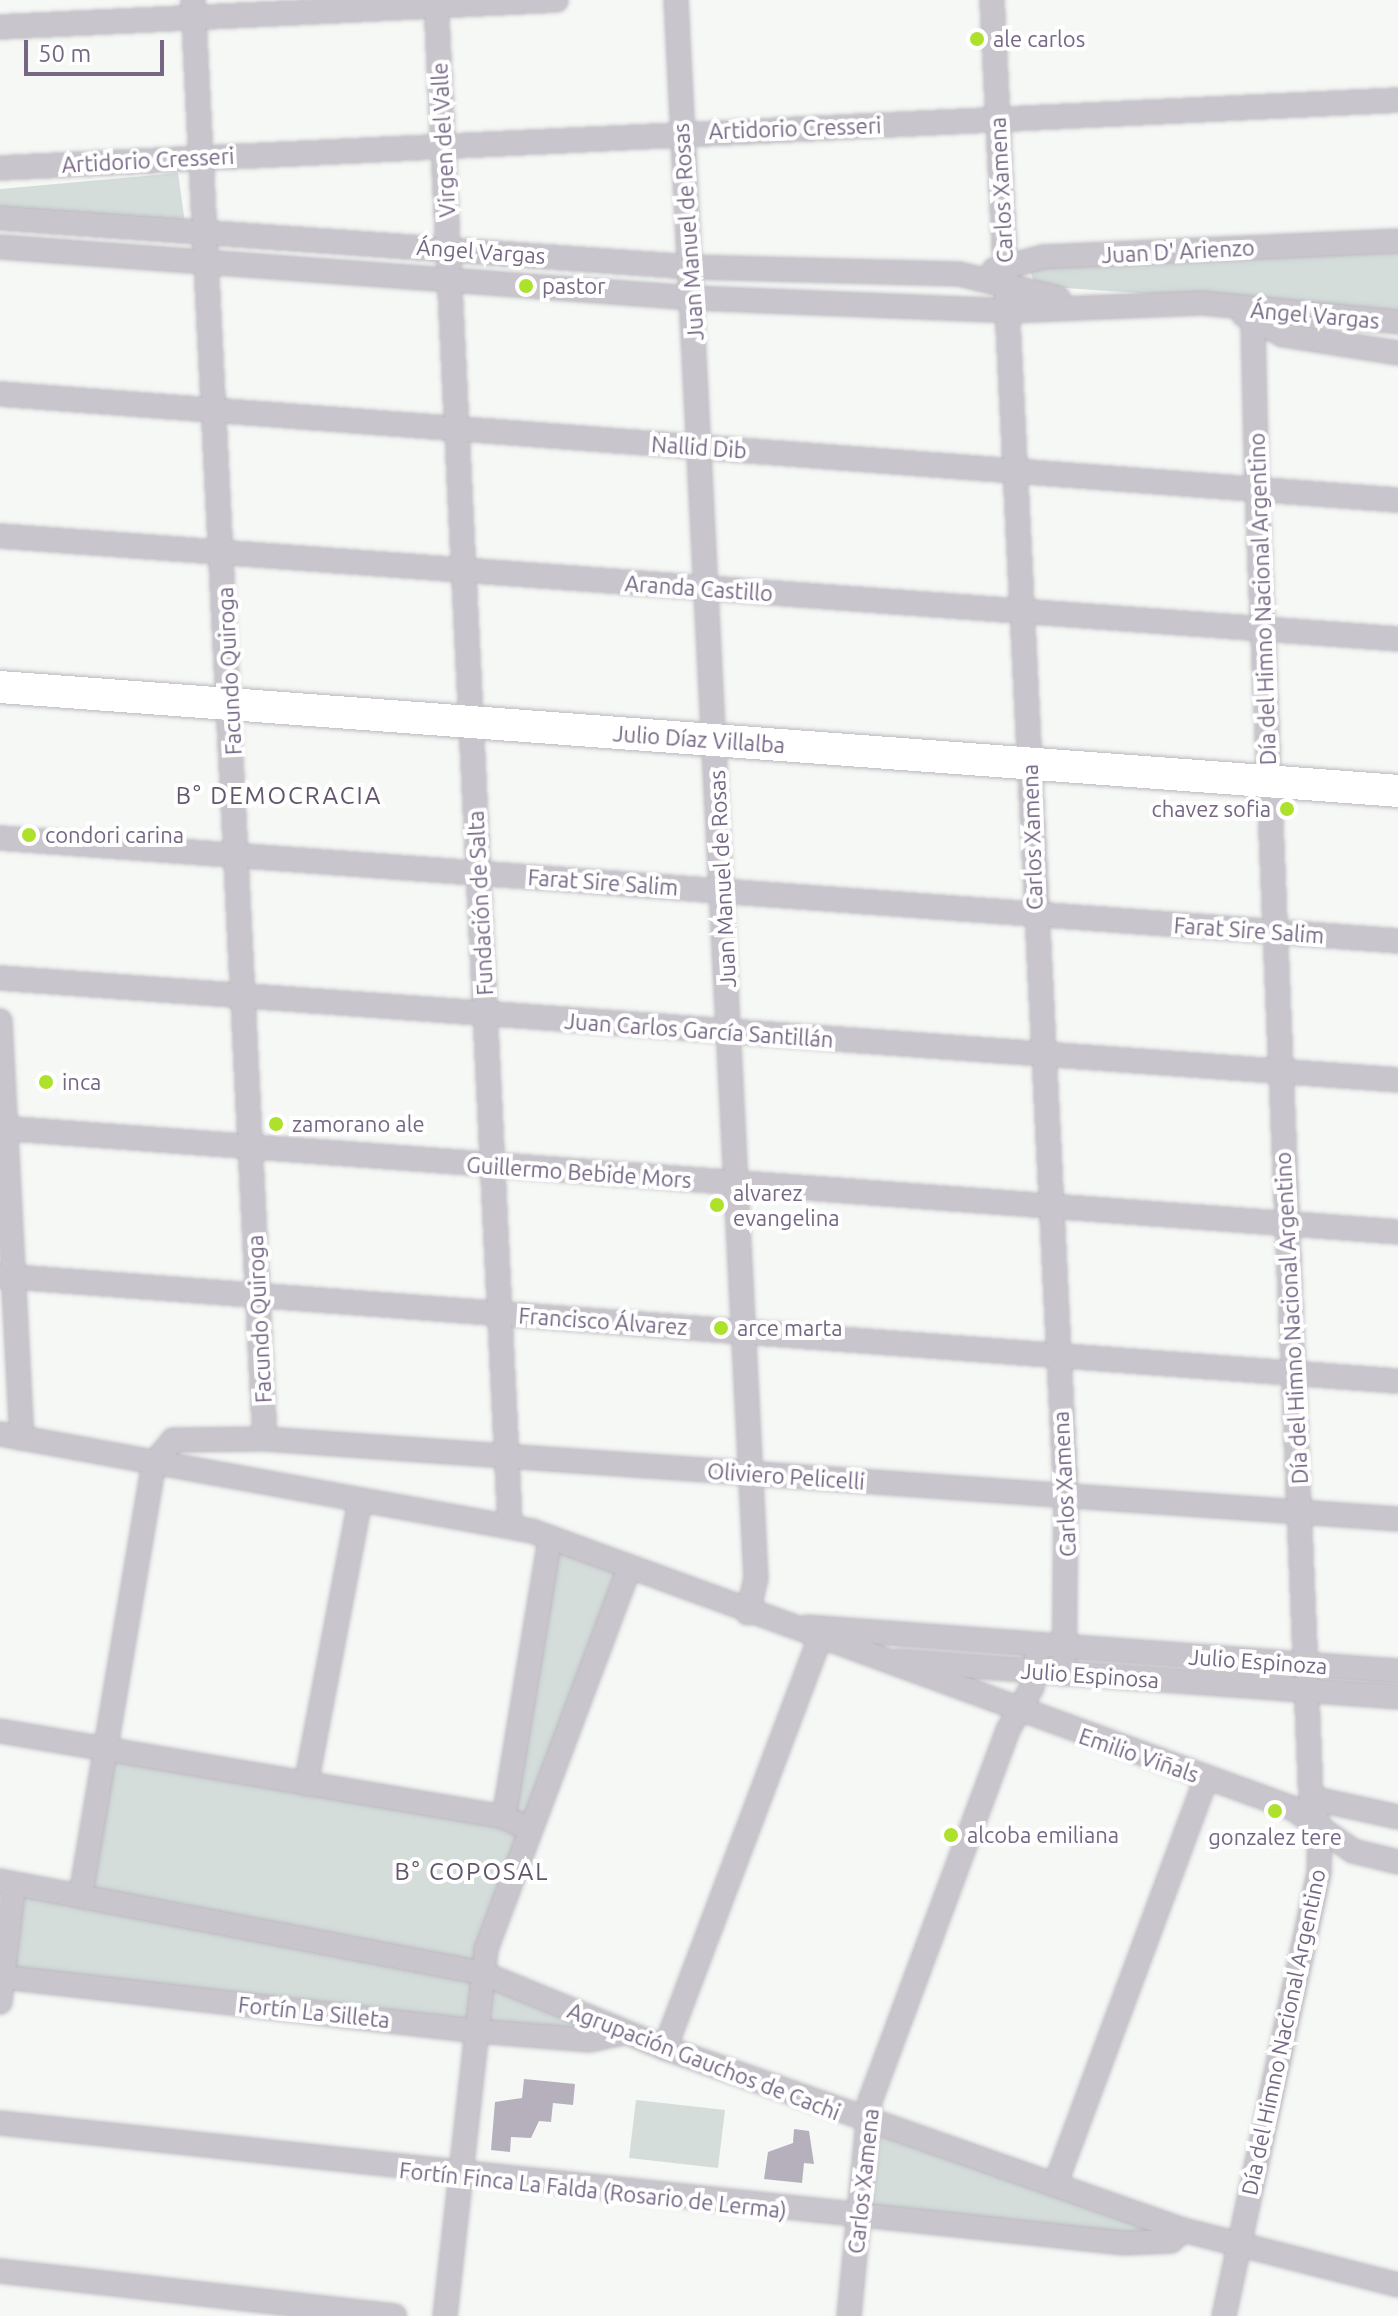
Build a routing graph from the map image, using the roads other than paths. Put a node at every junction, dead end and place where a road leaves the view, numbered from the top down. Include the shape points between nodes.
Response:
1 (556, 0) edge
2 (676, 0) edge
3 (992, 0) edge
4 (436, 3) edge
5 (194, 9) edge
6 (0, 27) edge
7 (1398, 100) edge
8 (997, 119) junction
9 (682, 132) junction
10 (445, 145) junction
11 (201, 158) junction
12 (0, 168) edge
13 (0, 218) edge
14 (206, 233) junction
15 (1398, 241) edge
16 (0, 247) edge
17 (448, 248) junction
18 (208, 261) junction
19 (690, 267) junction
20 (959, 274) joint
21 (448, 279) junction
22 (1008, 289) junction
23 (693, 298) junction
24 (1258, 316) junction
25 (1398, 322) edge
26 (1398, 353) edge
27 (0, 394) edge
28 (216, 409) junction
29 (456, 429) junction
30 (701, 447) junction
31 (1016, 471) junction
32 (1257, 490) junction
33 (1398, 500) edge
34 (0, 536) edge
35 (223, 549) junction
36 (464, 570) junction
37 (710, 589) junction
38 (1022, 613) junction
39 (1262, 627) junction
40 (1398, 639) edge
41 (0, 687) edge
42 (231, 702) junction
43 (471, 722) junction
44 (715, 741) junction
45 (1029, 763) junction
46 (1269, 780) junction
47 (1398, 791) edge
48 (0, 838) edge
49 (238, 853) junction
50 (481, 873) junction
51 (723, 890) junction
52 (1035, 915) junction
53 (1276, 932) junction
54 (1398, 941) edge
55 (0, 978) edge
56 (243, 994) junction
57 (485, 1013) junction
58 (0, 1021) edge
59 (730, 1034) junction
60 (1039, 1055) junction
61 (1280, 1070) junction
62 (1398, 1080) edge
63 (2, 1128) edge
64 (250, 1148) junction
65 (495, 1166) junction
66 (734, 1183) junction
67 (1048, 1209) junction
68 (1287, 1224) junction
69 (1398, 1232) edge
70 (6, 1276) edge
71 (257, 1294) junction
72 (500, 1313) junction
73 (742, 1332) junction
74 (1058, 1355) junction
75 (1292, 1373) junction
76 (1398, 1381) edge
77 (11, 1436) edge
78 (265, 1439) junction
79 (510, 1455) junction
80 (154, 1463) junction
81 (751, 1473) junction
82 (1066, 1496) junction
83 (360, 1501) junction
84 (1300, 1509) junction
85 (1398, 1519) edge
86 (510, 1526) junction
87 (550, 1538) junction
88 (629, 1568) junction
89 (748, 1613) junction
90 (778, 1625) junction
91 (819, 1640) junction
92 (1038, 1646) junction
93 (1070, 1648) junction
94 (873, 1659) junction
95 (1309, 1664) junction
96 (1398, 1671) edge
97 (1036, 1672) junction
98 (1064, 1674) junction
99 (1308, 1691) junction
100 (1398, 1697) edge
101 (1016, 1713) junction
102 (0, 1731) edge
103 (106, 1750) junction
104 (1206, 1779) junction
105 (306, 1784) junction
106 (1311, 1798) junction
107 (504, 1817) junction
108 (1398, 1817) edge
109 (529, 1829) junction
110 (1320, 1829) junction
111 (1398, 1862) edge
112 (7, 1882) edge
113 (81, 1894) junction
114 (482, 1973) junction
115 (3, 1977) junction
116 (0, 2002) edge
117 (477, 2031) junction
118 (624, 2033) junction
119 (665, 2048) junction
120 (867, 2122) junction
121 (0, 2123) edge
122 (460, 2175) junction
123 (1055, 2185) junction
124 (859, 2219) junction
125 (1183, 2230) junction
126 (1237, 2244) junction
127 (0, 2271) edge
128 (1398, 2285) edge
129 (394, 2316) edge
130 (445, 2316) edge
131 (849, 2316) edge
132 (1224, 2316) edge

1 - 4 street
2 - 9 street, Juan Manuel de Rosas
3 - 8 street, Carlos Xamena
4 - 5 street
4 - 10 street, Virgen del Valle
5 - 6 street
5 - 11 street, Facundo Quiroga
7 - 8 street, Artidorio Cresseri
8 - 9 street, Artidorio Cresseri
8 - 22 street, Carlos Xamena
9 - 10 street, Artidorio Cresseri
9 - 19 street, Juan Manuel de Rosas
10 - 11 street, Artidorio Cresseri
10 - 17 street, Virgen del Valle
11 - 12 street, Artidorio Cresseri
11 - 14 street, Facundo Quiroga
13 - 14 street, Ángel Vargas
14 - 17 street, Ángel Vargas
14 - 18 street, Facundo Quiroga
15 - 22 street, Juan D' Arienzo via 1043,257
16 - 18 street, Ángel Vargas
17 - 19 street, Ángel Vargas
17 - 21 street, Virgen del Valle
18 - 21 street, Ángel Vargas
18 - 28 street, Facundo Quiroga
19 - 20 street, Ángel Vargas
19 - 23 street, Juan Manuel de Rosas
20 - 22 street, Juan D' Arienzo
21 - 23 street, Ángel Vargas
21 - 29 street, Fundación de Salta
22 - 23 street, Ángel Vargas
22 - 24 street, Ángel Vargas via 1103,304 1233,308
22 - 31 street, Carlos Xamena
23 - 30 street, Juan Manuel de Rosas
24 - 25 street, Ángel Vargas
24 - 26 street, Ángel Vargas via 1307,341
24 - 32 street, Día del Himno Nacional Argentino
27 - 28 street, Nallid Dib
28 - 29 street, Nallid Dib
28 - 35 street, Facundo Quiroga
29 - 30 street, Nallid Dib
29 - 36 street, Fundación de Salta
30 - 31 street, Nallid Dib
30 - 37 street, Juan Manuel de Rosas
31 - 32 street, Nallid Dib
31 - 38 street, Carlos Xamena
32 - 33 street, Nallid Dib
32 - 39 street, Día del Himno Nacional Argentino
34 - 35 street, Aranda Castillo
35 - 36 street, Aranda Castillo
35 - 42 street, Facundo Quiroga
36 - 37 street, Aranda Castillo
36 - 43 street, Fundación de Salta
37 - 38 street, Aranda Castillo
37 - 44 street, Juan Manuel de Rosas
38 - 39 street, Aranda Castillo
38 - 45 street, Carlos Xamena
39 - 40 street, Aranda Castillo
39 - 46 street, Día del Himno Nacional Argentino
41 - 42 street, Julio Díaz Villalba
42 - 43 street, Julio Díaz Villalba
42 - 49 street, Facundo Quiroga
43 - 44 street, Julio Díaz Villalba
43 - 50 street, Fundación de Salta
44 - 45 street, Julio Díaz Villalba
44 - 51 street, Juan Manuel de Rosas
45 - 46 street, Julio Díaz Villalba
45 - 52 street, Carlos Xamena
46 - 47 street, Julio Díaz Villalba
46 - 53 street, Día del Himno Nacional Argentino
48 - 49 street, Farat Sire Salim
49 - 50 street, Farat Sire Salim
49 - 56 street, Facundo Quiroga
50 - 51 street, Farat Sire Salim
50 - 57 street, Fundación de Salta
51 - 52 street, Farat Sire Salim
51 - 59 street, Juan Manuel de Rosas
52 - 53 street, Farat Sire Salim
52 - 60 street, Carlos Xamena
53 - 54 street, Farat Sire Salim
53 - 61 street, Día del Himno Nacional Argentino
55 - 56 street, Juan Carlos García Santillán
56 - 57 street, Juan Carlos García Santillán
56 - 64 street, Facundo Quiroga
57 - 59 street, Juan Carlos García Santillán
57 - 65 street, Fundación de Salta
58 - 63 street
59 - 60 street, Juan Carlos García Santillán
59 - 66 street, Juan Manuel de Rosas
60 - 61 street, Juan Carlos García Santillán
60 - 67 street, Carlos Xamena
61 - 62 street, Juan Carlos García Santillán
61 - 68 street, Día del Himno Nacional Argentino
63 - 64 street, Guillermo Bebide Mors
63 - 70 street
64 - 65 street, Guillermo Bebide Mors
64 - 71 street, Facundo Quiroga
65 - 66 street, Guillermo Bebide Mors
65 - 72 street, Fundación de Salta
66 - 67 street, Guillermo Bebide Mors
66 - 73 street, Juan Manuel de Rosas
67 - 68 street, Guillermo Bebide Mors
67 - 74 street, Carlos Xamena
68 - 69 street, Guillermo Bebide Mors
68 - 75 street, Día del Himno Nacional Argentino
70 - 71 street, Francisco Álvarez
70 - 77 street
71 - 72 street, Francisco Álvarez
71 - 78 street, Facundo Quiroga
72 - 73 street, Francisco Álvarez
72 - 79 street, Fundación de Salta
73 - 74 street, Francisco Álvarez
73 - 81 street, Juan Manuel de Rosas
74 - 75 street, Francisco Álvarez
74 - 82 street, Carlos Xamena
75 - 76 street, Francisco Álvarez
75 - 84 street, Día del Himno Nacional Argentino
77 - 80 street
78 - 79 street, Oliviero Pelicelli
78 - 80 street, Oliviero Pelicelli via 173,1440
79 - 81 street, Oliviero Pelicelli
79 - 86 street, Fundación de Salta
80 - 83 street
80 - 103 street
81 - 82 street, Oliviero Pelicelli
81 - 89 street, Juan Manuel de Rosas via 756,1578
82 - 84 street, Oliviero Pelicelli
82 - 93 street, Carlos Xamena
83 - 86 street
83 - 105 street
84 - 85 street, Oliviero Pelicelli
84 - 95 street, Día del Himno Nacional Argentino
86 - 87 street
87 - 88 street
87 - 107 street
88 - 89 street
88 - 109 street
89 - 90 street
90 - 91 street
90 - 92 street, Julio Espinosa
91 - 94 street
91 - 119 street
92 - 93 street, Julio Espinosa
92 - 97 street, Carlos Xamena
93 - 95 street, Julio Espinoza
93 - 98 street, Carlos Xamena
94 - 97 street, Julio Espinosa
94 - 101 street, Emilio Viñals
95 - 96 street, Julio Espinoza
95 - 99 street, Día del Himno Nacional Argentino
97 - 98 street, Julio Espinosa
97 - 101 street, Carlos Xamena
98 - 99 street, Julio Espinosa
99 - 100 street, Julio Espinoza
99 - 106 street, Día del Himno Nacional Argentino
101 - 104 street, Emilio Viñals
101 - 120 street, Carlos Xamena
102 - 103 street
103 - 105 street
103 - 113 street
104 - 110 street, Emilio Viñals via 1292,1808
104 - 123 street
105 - 107 street
106 - 108 street
106 - 110 street, Día del Himno Nacional Argentino
107 - 109 street
109 - 114 street
110 - 111 street, Emilio Viñals via 1353,1851
110 - 126 street, Día del Himno Nacional Argentino via 1319,1873
112 - 113 street, Agrupación Gauchos de Cachi
112 - 115 street
113 - 114 street, Agrupación Gauchos de Cachi
114 - 117 street
114 - 118 street, Agrupación Gauchos de Cachi
115 - 116 street
115 - 117 street, Fortín La Silleta
117 - 118 street, Fortín La Silleta via 590,2040
117 - 122 street
118 - 119 street, Agrupación Gauchos de Cachi
119 - 120 street, Agrupación Gauchos de Cachi
120 - 123 street, Agrupación Gauchos de Cachi
120 - 124 street, Carlos Xamena
121 - 122 street, Fortín Finca La Falda (Rosario de Lerma)
122 - 124 street, Fortín Finca La Falda (Rosario de Lerma)
122 - 130 street
123 - 125 street, Agrupación Gauchos de Cachi
124 - 125 street, Fortín Finca La Falda (Rosario de Lerma) via 1125,2243 1171,2241
124 - 131 street, Carlos Xamena
125 - 126 street, Agrupación Gauchos de Cachi
126 - 128 street, Agrupación Gauchos de Cachi
126 - 132 street, Día del Himno Nacional Argentino
127 - 129 street

